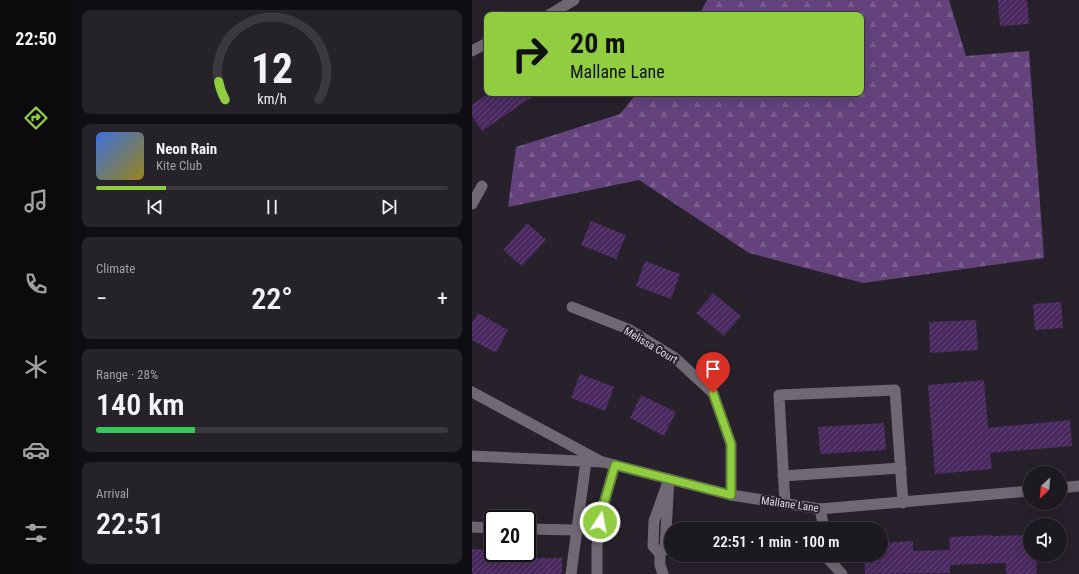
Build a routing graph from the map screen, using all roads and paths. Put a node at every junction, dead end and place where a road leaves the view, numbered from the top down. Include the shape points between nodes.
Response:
1 (574, 0) edge
2 (554, 12) edge
3 (484, 45) edge
4 (472, 51) edge
5 (482, 186) dead end
6 (472, 204) edge
7 (572, 308) dead end
8 (472, 392) edge
9 (472, 456) edge
10 (586, 461) junction
11 (602, 462) junction
12 (615, 465) junction
13 (901, 468) junction
14 (783, 476) junction
15 (669, 479) junction
16 (1079, 486) edge
17 (1067, 487) edge
18 (1023, 492) edge
19 (731, 495) junction
20 (903, 503) junction
21 (784, 504) junction
22 (820, 509) junction
23 (823, 522) edge
24 (472, 527) edge
25 (484, 528) edge
26 (536, 529) edge
27 (576, 530) junction
28 (831, 562) edge
29 (571, 574) edge
30 (597, 574) edge
31 (663, 574) edge
32 (842, 574) edge

1 - 2 street
3 - 4 street
5 - 6 street
7 - 19 street, Melissa Court via 628,329 675,358 713,393 731,444
8 - 11 street, Mallane Lane
9 - 10 street, Mallane Lane
10 - 11 street, Mallane Lane
10 - 27 street
11 - 12 street, Mallane Lane
12 - 15 street, Mallane Lane
12 - 30 street via 602,510 597,546
13 - 14 street
13 - 14 street via 895,390 779,395
13 - 20 street
14 - 21 street
15 - 19 street, Mallane Lane
15 - 31 street via 654,521 653,546 660,554
16 - 17 street
18 - 20 street, Mallane Lane
19 - 21 street, Mallane Lane
20 - 22 street, Mallane Lane
21 - 22 street, Mallane Lane
22 - 23 street
24 - 25 street
26 - 27 street
27 - 29 street
28 - 32 street

